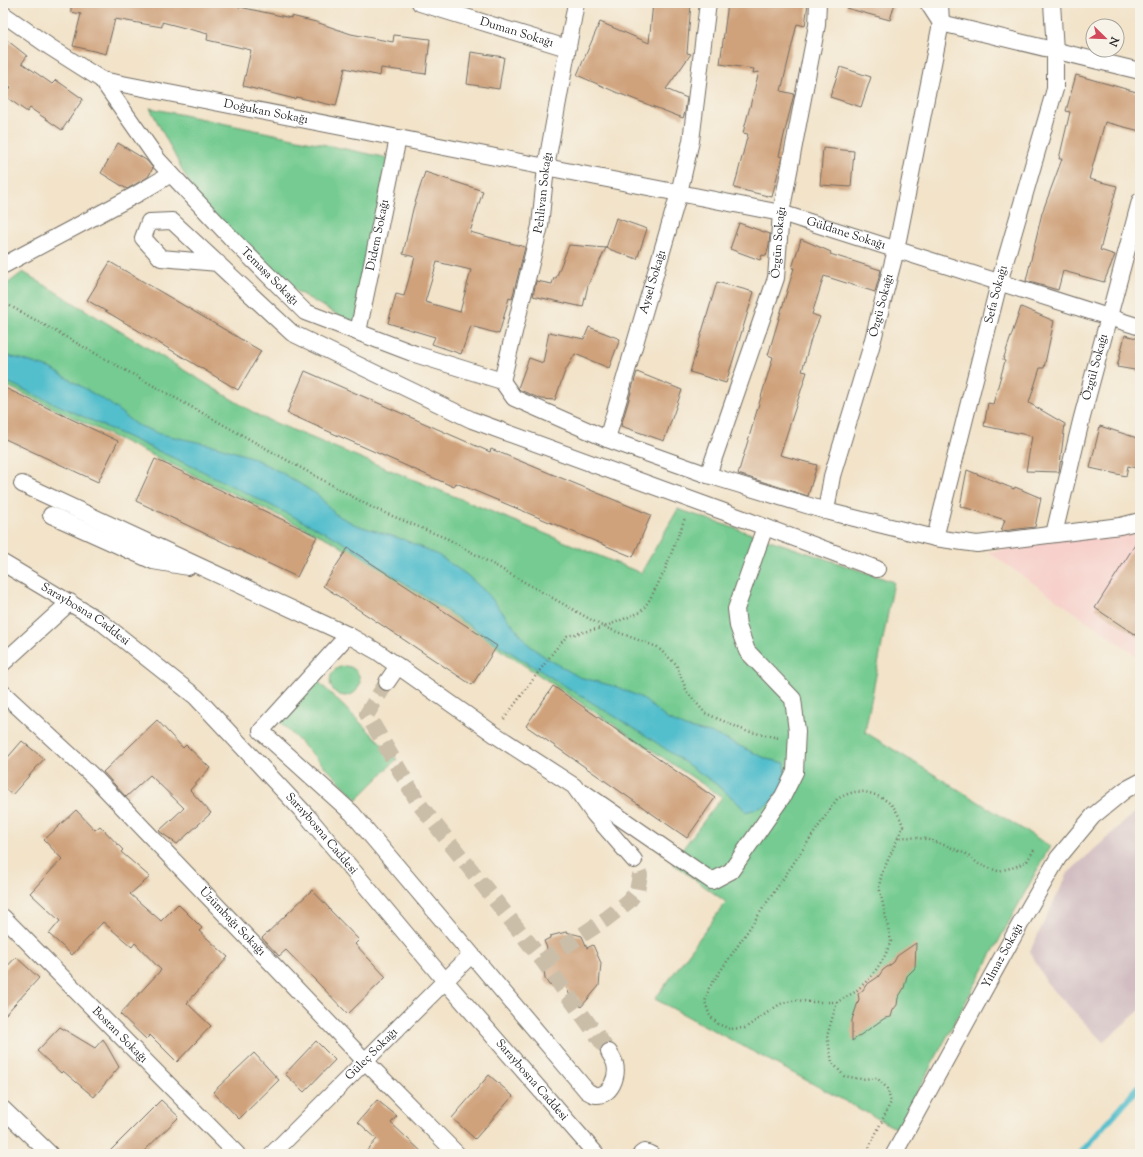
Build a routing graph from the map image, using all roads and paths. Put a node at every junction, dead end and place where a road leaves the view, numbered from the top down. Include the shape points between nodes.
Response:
1 (420, 3) edge
2 (576, 3) edge
3 (708, 3) edge
4 (818, 3) edge
5 (928, 3) edge
6 (940, 3) edge
7 (1052, 3) edge
8 (3, 14) edge
9 (942, 23) junction
10 (567, 48) junction
11 (1055, 51) junction
12 (1140, 71) edge
13 (102, 80) junction
14 (398, 138) junction
15 (546, 167) junction
16 (171, 174) junction
17 (679, 193) junction
18 (1140, 201) edge
19 (781, 213) junction
20 (896, 250) junction
21 (218, 263) dead end
22 (3, 265) edge
23 (999, 283) junction
24 (3, 302) edge
25 (1109, 317) junction
26 (1140, 327) edge
27 (358, 332) junction
28 (502, 380) junction
29 (606, 439) junction
30 (708, 475) junction
31 (22, 484) dead end
32 (826, 511) junction
33 (51, 515) dead end
34 (1140, 521) edge
35 (765, 527) junction
36 (680, 533) dead end
37 (1054, 534) junction
38 (935, 538) junction
39 (3, 563) edge
40 (877, 568) dead end
41 (210, 571) junction
42 (70, 602) junction
43 (604, 627) junction
44 (348, 635) junction
45 (3, 663) edge
46 (398, 666) junction
47 (387, 682) tunnel mouth
48 (3, 693) edge
49 (494, 734) junction
50 (797, 741) junction
51 (1140, 782) edge
52 (574, 786) junction
53 (898, 838) junction
54 (1034, 850) dead end
55 (634, 860) tunnel mouth
56 (3, 917) edge
57 (471, 955) junction
58 (446, 982) junction
59 (837, 1002) junction
60 (609, 1052) tunnel mouth
61 (365, 1061) junction
62 (3, 1108) edge
63 (50, 1154) edge
64 (237, 1154) edge
65 (272, 1154) edge
66 (457, 1154) edge
67 (596, 1154) edge
68 (641, 1154) edge
69 (651, 1154) edge
70 (866, 1154) edge
71 (894, 1154) edge

1 - 10 street, Duman Sokağı
2 - 10 street, Pehlivan Sokağı
3 - 17 street, Aysel Sokağı via 691,141
4 - 19 street, Özgün Sokağı via 817,25
5 - 9 street
6 - 9 street, Özgü Sokağı
7 - 11 street, Sefa Sokağı
8 - 13 street, Doğukan Sokağı
9 - 11 street
9 - 20 street, Özgü Sokağı
10 - 15 street, Pehlivan Sokağı
11 - 12 street
11 - 23 street, Sefa Sokağı via 1055,89
13 - 14 street, Doğukan Sokağı
13 - 16 street, Temaşa Sokağı via 158,160
14 - 15 street, Doğukan Sokağı
14 - 27 street, Didem Sokağı
15 - 17 street, Güldane Sokağı
15 - 28 street, Pehlivan Sokağı via 540,226
16 - 22 street
16 - 27 street, Temaşa Sokağı via 305,312
17 - 19 street, Güldane Sokağı
17 - 29 street, Aysel Sokağı
18 - 25 street, Özgül Sokağı
19 - 20 street, Güldane Sokağı
19 - 30 street, Özgün Sokağı via 776,278
20 - 23 street, Güldane Sokağı
20 - 32 street, Özgü Sokağı via 870,351 832,476
21 - 35 street via 292,333 472,420
23 - 25 street, Güldane Sokağı
23 - 38 street, Sefa Sokağı
24 - 43 path via 373,508 448,538
25 - 26 street, Güldane Sokağı
25 - 37 street, Özgül Sokağı
27 - 28 street, Temaşa Sokağı via 415,354
28 - 29 street via 514,398
29 - 30 street
30 - 32 street
31 - 41 street
32 - 38 street
33 - 41 street via 153,561
34 - 37 street
35 - 40 street
35 - 50 street via 736,609 738,626 747,651 793,699
36 - 43 path via 664,572 641,612
37 - 38 street via 977,544
39 - 42 street, Saraybosna Caddesi
41 - 44 street
42 - 45 street
42 - 58 street, Saraybosna Caddesi via 100,621 196,697 309,818
43 - 49 path via 567,636 554,650
43 - 50 path via 658,647 676,664 687,692 705,713 746,731
44 - 46 street
44 - 57 street via 261,731 352,813
46 - 47 street
46 - 49 street
48 - 61 street, Üzümbağı Sokağı via 96,779
49 - 52 street
50 - 52 street via 795,772 783,796 731,870 712,881
51 - 71 street, Yılmaz Sokağı via 1125,790 1093,816 1058,858
52 - 55 street via 594,814
53 - 54 path via 907,837 947,846 998,871 1027,861
53 - 59 path via 879,886 891,941 884,958 871,977 855,992
53 - 59 path via 903,826 895,809 886,800 857,792 837,799 709,988 705,1002 710,1016 718,1024 730,1029 745,1028 780,1004 796,1000
56 - 64 street, Bostan Sokağı
57 - 58 street, Güleç Sokağı
57 - 60 street via 587,1092 596,1095 611,1087 615,1078 615,1063
58 - 61 street, Güleç Sokağı
58 - 67 street, Saraybosna Caddesi
59 - 70 path via 827,1036 832,1062 844,1076 877,1078 887,1088 891,1102
61 - 65 street, Güleç Sokağı
61 - 66 street, Üzümbağı Sokağı
62 - 63 street
68 - 69 street

